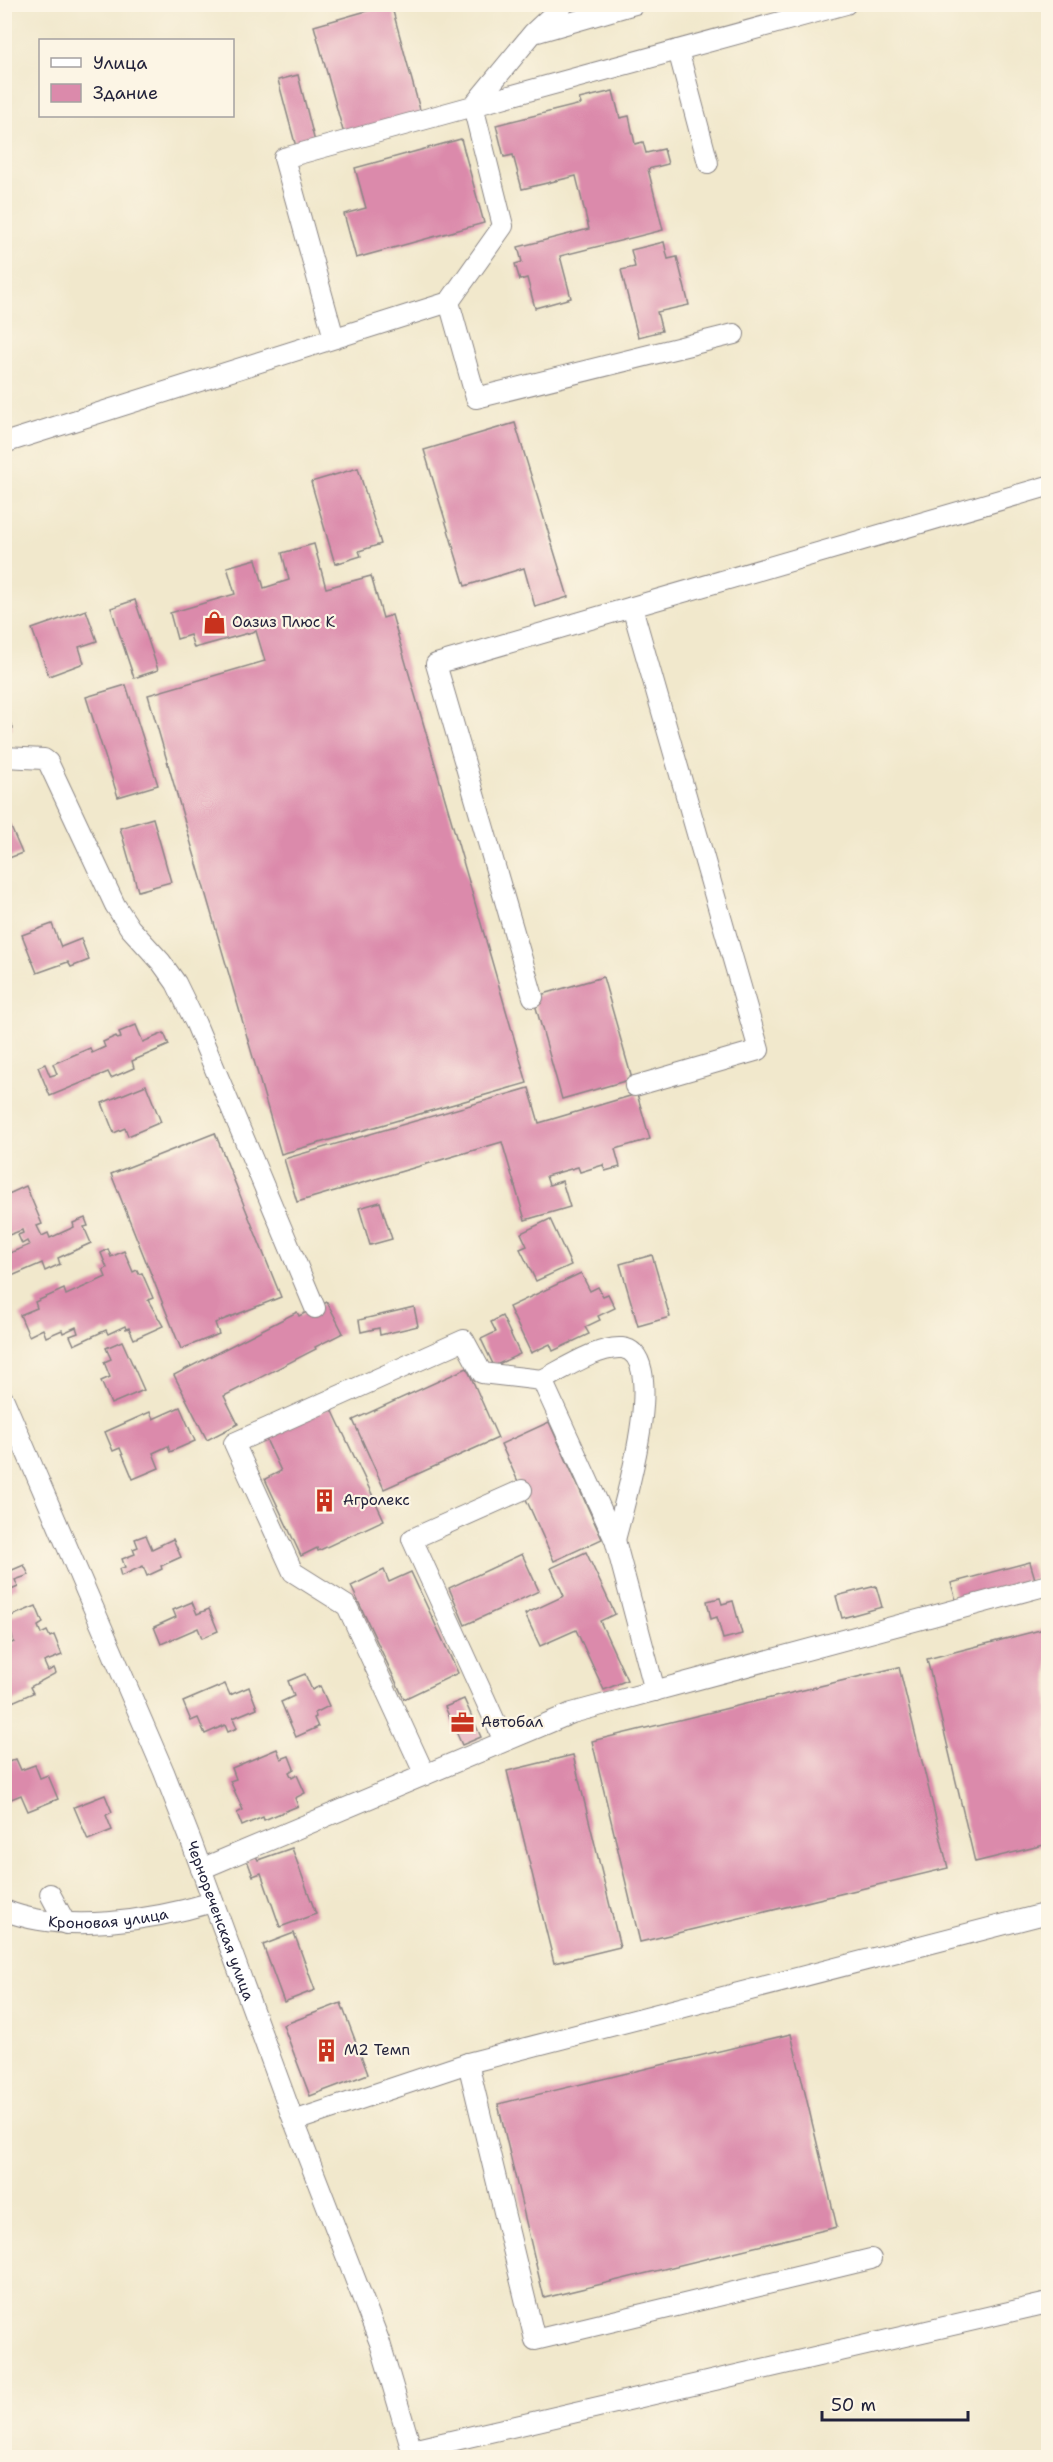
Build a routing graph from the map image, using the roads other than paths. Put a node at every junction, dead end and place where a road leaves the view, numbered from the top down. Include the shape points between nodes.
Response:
1 (564, 4) edge
2 (635, 4) edge
3 (846, 4) edge
4 (533, 33) junction
5 (678, 50) junction
6 (473, 106) junction
7 (708, 163) dead end
8 (449, 302) junction
9 (734, 334) dead end
10 (334, 338) junction
11 (4, 443) edge
12 (1048, 486) edge
13 (632, 607) junction
14 (4, 757) edge
15 (533, 997) dead end
16 (634, 1086) dead end
17 (315, 1308) dead end
18 (542, 1380) junction
19 (4, 1401) edge
20 (522, 1490) dead end
21 (615, 1540) junction
22 (1048, 1585) edge
23 (655, 1691) junction
24 (504, 1742) junction
25 (425, 1775) junction
26 (201, 1869) junction
27 (50, 1894) dead end
28 (213, 1902) junction
29 (78, 1904) dead end
30 (4, 1910) edge
31 (1048, 1913) edge
32 (87, 1923) junction
33 (66, 1924) junction
34 (468, 2063) junction
35 (294, 2121) junction
36 (871, 2259) dead end
37 (1048, 2303) edge
38 (413, 2454) edge

1 - 4 street
2 - 4 street
3 - 5 street
4 - 6 street
5 - 6 street
5 - 7 street
6 - 8 street via 503,226
6 - 10 street via 284,158
8 - 9 street via 476,398
8 - 10 street
10 - 11 street
12 - 13 street
13 - 15 street via 436,664
13 - 16 street via 759,1050
14 - 17 street via 48,762 115,905 129,928 176,983
18 - 21 street
18 - 21 street via 603,1350 625,1348 640,1363 644,1397 636,1455
18 - 25 street via 482,1373 464,1340 234,1443 293,1572 347,1606
19 - 26 street, Чернореченская улица via 164,1772
20 - 24 street via 412,1539
21 - 23 street
22 - 23 street
23 - 24 street via 572,1713
24 - 25 street
25 - 26 street
26 - 28 street, Чернореченская улица
27 - 33 street
28 - 32 street, Кроновая улица via 176,1914
28 - 35 street, Чернореченская улица
29 - 32 street
30 - 33 street, Кроновая улица via 40,1922
31 - 34 street
32 - 33 street, Кроновая улица
34 - 35 street
34 - 36 street via 535,2340
35 - 38 street, Чернореченская улица via 381,2343
37 - 38 street

